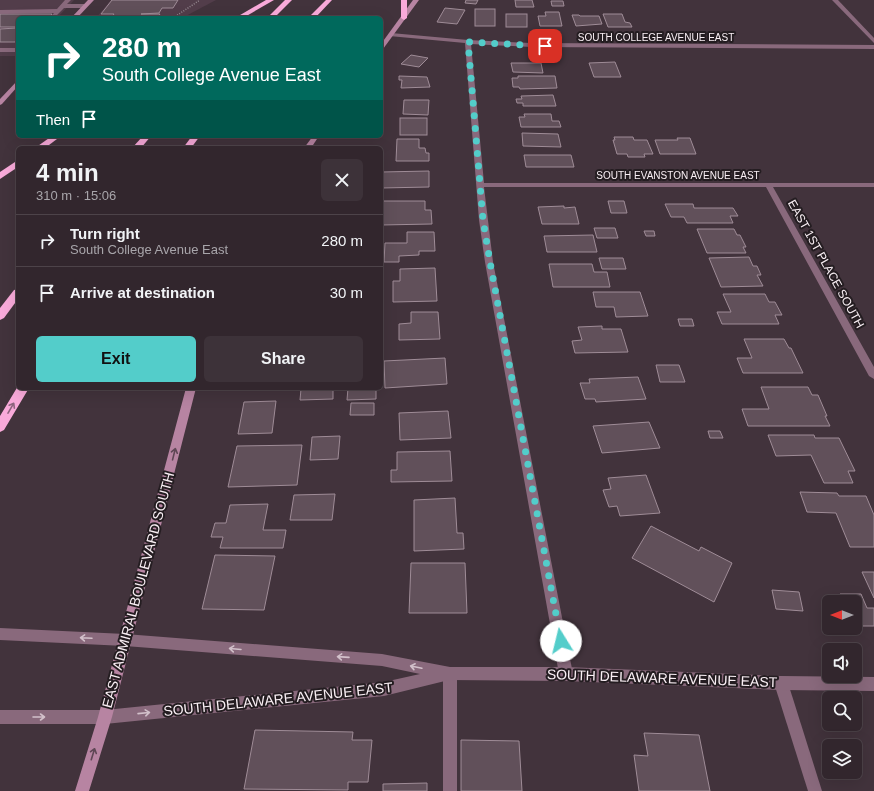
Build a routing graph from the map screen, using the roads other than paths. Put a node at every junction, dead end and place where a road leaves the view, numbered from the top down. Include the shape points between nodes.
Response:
1 (68, 0) edge
2 (91, 0) edge
3 (271, 0) edge
4 (290, 0) edge
5 (329, 0) edge
6 (404, 0) edge
7 (416, 0) edge
8 (835, 0) edge
9 (63, 6) junction
10 (84, 6) junction
11 (58, 11) junction
12 (0, 12) edge
13 (54, 16) edge
14 (76, 16) edge
15 (242, 16) edge
16 (272, 16) edge
17 (313, 16) edge
18 (404, 18) junction
19 (391, 35) junction
20 (874, 41) edge
21 (468, 42) junction
22 (383, 45) edge
23 (874, 47) edge
24 (0, 50) edge
25 (16, 50) edge
26 (16, 84) edge
27 (0, 103) edge
28 (54, 138) edge
29 (145, 138) edge
30 (42, 146) edge
31 (138, 146) edge
32 (16, 164) edge
33 (0, 176) edge
34 (481, 185) junction
35 (768, 185) junction
36 (874, 185) edge
37 (16, 295) edge
38 (0, 316) edge
39 (874, 376) edge
40 (22, 390) edge
41 (191, 390) edge
42 (0, 428) edge
43 (0, 634) edge
44 (125, 640) junction
45 (450, 674) junction
46 (566, 674) junction
47 (781, 683) junction
48 (874, 684) edge
49 (0, 717) edge
50 (105, 717) junction
51 (82, 791) edge
52 (450, 791) edge
53 (815, 791) edge

1 - 9 street
2 - 10 main road
3 - 15 highway
4 - 16 highway
5 - 17 highway
6 - 18 highway
7 - 18 main road
8 - 20 street
9 - 10 street
9 - 11 street
10 - 14 main road
11 - 12 street
11 - 13 street
18 - 19 main road
19 - 21 street, SOUTH COLLEGE AVENUE EAST
19 - 22 main road
21 - 23 street, SOUTH COLLEGE AVENUE EAST via 573,46
21 - 34 street
24 - 25 street
26 - 27 main road
28 - 30 highway
29 - 31 highway
32 - 33 highway
34 - 35 street, SOUTH EVANSTON AVENUE EAST
34 - 46 street via 483,220 490,262
35 - 36 street, SOUTH EVANSTON AVENUE EAST
35 - 39 street, EAST 1ST PLACE SOUTH
37 - 38 highway
42 -> 40 highway
44 -> 41 main road, EAST ADMIRAL BOULEVARD SOUTH
44 -> 43 street, SOUTH DELAWARE AVENUE EAST
45 -> 44 street, SOUTH DELAWARE AVENUE EAST via 382,660
44 - 50 main road, EAST ADMIRAL BOULEVARD SOUTH
45 - 46 street, SOUTH DELAWARE AVENUE EAST
50 -> 45 street, SOUTH DELAWARE AVENUE EAST via 384,689
45 - 52 street
46 - 47 street, SOUTH DELAWARE AVENUE EAST
47 - 48 street, SOUTH DELAWARE AVENUE EAST
47 - 53 street
49 -> 50 street, SOUTH DELAWARE AVENUE EAST
51 -> 50 main road, EAST ADMIRAL BOULEVARD SOUTH

